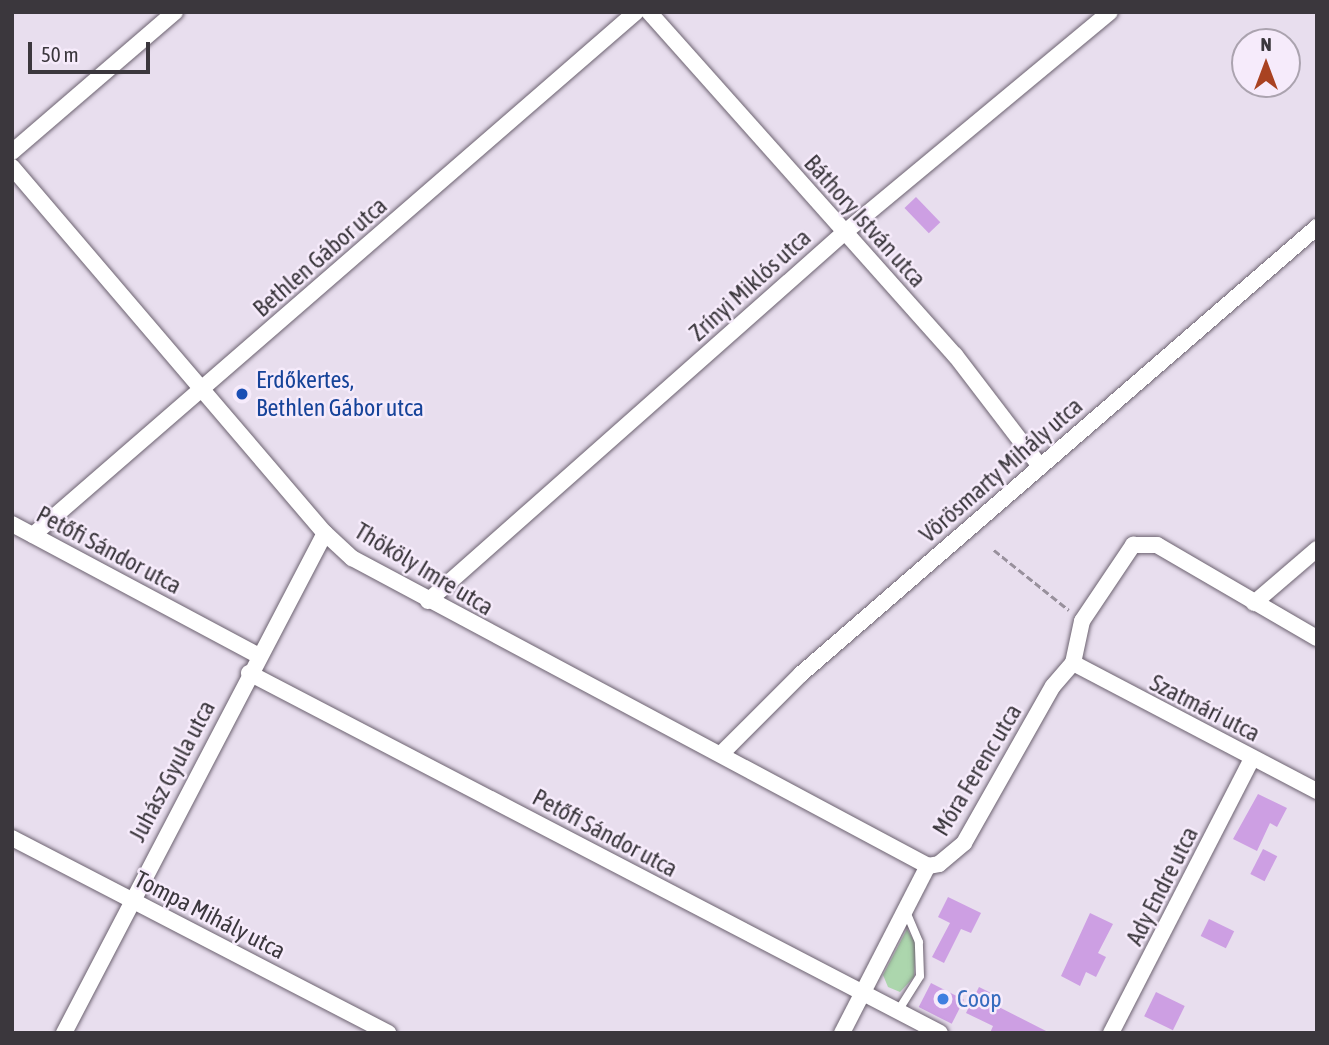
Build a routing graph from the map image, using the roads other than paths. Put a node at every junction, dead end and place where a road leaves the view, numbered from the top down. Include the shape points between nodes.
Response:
1 (175, 12) edge
2 (636, 12) edge
3 (649, 12) edge
4 (1110, 12) edge
5 (12, 152) edge
6 (12, 167) edge
7 (1317, 227) edge
8 (845, 232) junction
9 (203, 389) junction
10 (1040, 466) junction
11 (12, 524) edge
12 (325, 533) junction
13 (33, 535) junction
14 (1317, 549) edge
15 (428, 601) junction
16 (1254, 603) junction
17 (1317, 638) edge
18 (259, 656) junction
19 (1073, 663) junction
20 (249, 673) junction
21 (721, 754) junction
22 (1252, 759) junction
23 (1317, 791) edge
24 (12, 838) edge
25 (928, 866) junction
26 (131, 900) junction
27 (905, 910) junction
28 (862, 992) junction
29 (898, 1010) junction
30 (64, 1033) edge
31 (388, 1033) edge
32 (842, 1033) edge
33 (940, 1033) edge
34 (1111, 1033) edge

1 - 5 street
2 - 9 street, Bethlen Gábor utca
3 - 8 street, Báthory István utca
4 - 8 street, Zrínyi Miklós utca
6 - 9 street, Thököly Imre utca
7 - 10 street, Vörösmarty Mihály utca
8 - 10 street, Báthory István utca via 955,355
8 - 15 street, Zrínyi Miklós utca
9 - 12 street, Thököly Imre utca
9 - 13 street, Bethlen Gábor utca
10 - 21 street, Vörösmarty Mihály utca via 802,674
11 - 13 street, Petőfi Sándor utca
12 - 15 street, Thököly Imre utca via 352,558
12 - 18 street, Juhász Gyula utca
13 - 18 street, Petőfi Sándor utca
14 - 16 street
15 - 21 street, Thököly Imre utca
16 - 17 street
16 - 19 street, Móra Ferenc utca via 1157,545 1133,545 1122,555 1082,621
18 - 20 street, Juhász Gyula utca
19 - 22 street, Szatmári utca
19 - 25 street, Móra Ferenc utca via 1053,686 964,843 939,864
20 - 26 street, Juhász Gyula utca
20 - 28 street, Petőfi Sándor utca
21 - 25 street, Thököly Imre utca
22 - 23 street, Szatmári utca
22 - 34 street, Ady Endre utca
24 - 26 street, Tompa Mihály utca
25 - 27 street, Móra Ferenc utca
26 - 30 street, Juhász Gyula utca
26 - 31 street, Tompa Mihály utca
27 - 28 street, Móra Ferenc utca
27 - 29 lane via 919,942 920,976
28 - 29 street, Petőfi Sándor utca
28 - 32 street, Móra Ferenc utca
29 - 33 street, Petőfi Sándor utca

